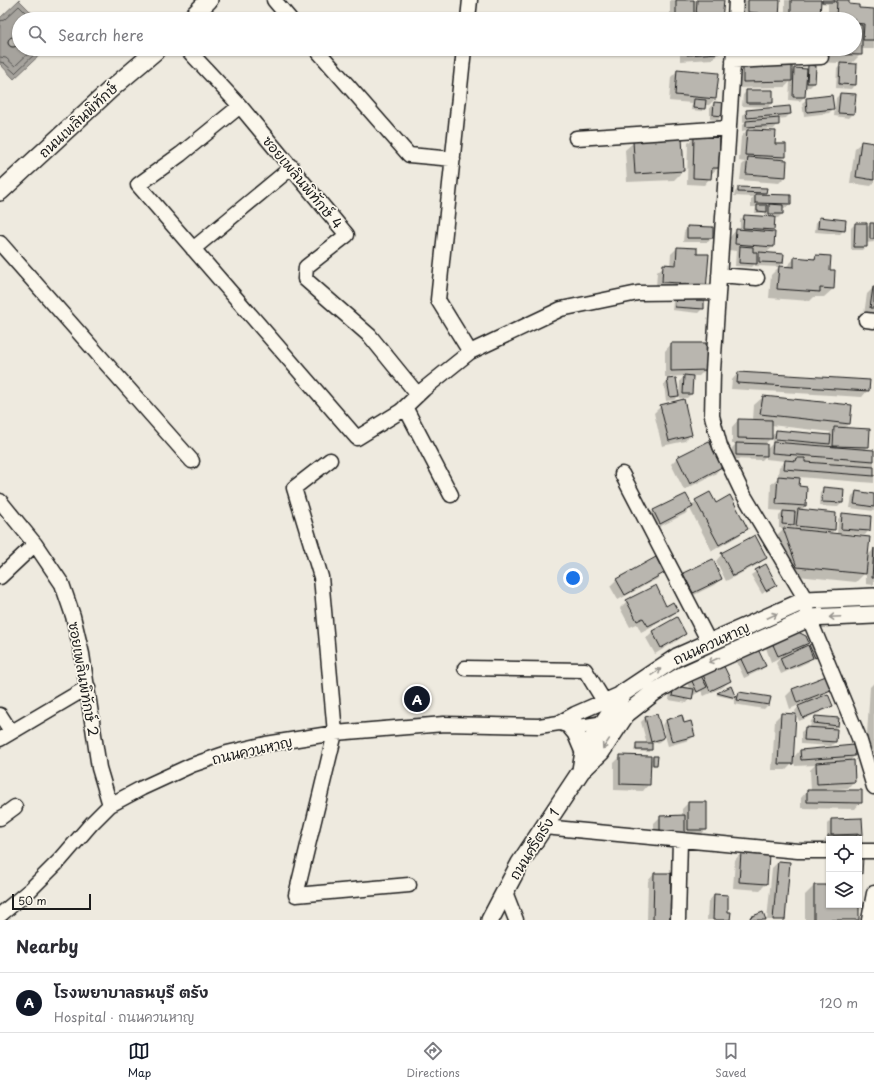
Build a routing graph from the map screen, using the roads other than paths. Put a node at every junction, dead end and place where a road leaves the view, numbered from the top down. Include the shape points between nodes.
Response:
1 (209, 0) edge
2 (274, 0) edge
3 (470, 0) edge
4 (736, 0) edge
5 (197, 12) edge
6 (284, 12) edge
7 (469, 12) edge
8 (735, 12) edge
9 (150, 56) edge
10 (194, 56) edge
11 (322, 56) edge
12 (463, 56) edge
13 (734, 56) edge
14 (778, 56) edge
15 (821, 57) dead end
16 (240, 106) junction
17 (729, 128) junction
18 (576, 138) dead end
19 (453, 159) junction
20 (292, 167) junction
21 (0, 192) edge
22 (0, 243) edge
23 (193, 249) junction
24 (719, 275) junction
25 (757, 278) dead end
26 (718, 292) junction
27 (470, 352) junction
28 (418, 395) junction
29 (405, 407) junction
30 (330, 460) dead end
31 (192, 461) dead end
32 (622, 474) dead end
33 (451, 495) dead end
34 (0, 501) edge
35 (35, 544) junction
36 (0, 577) edge
37 (874, 597) edge
38 (806, 600) junction
39 (874, 615) edge
40 (809, 618) junction
41 (709, 642) junction
42 (465, 668) dead end
43 (88, 687) junction
44 (623, 693) junction
45 (604, 701) junction
46 (626, 714) junction
47 (0, 716) edge
48 (604, 723) junction
49 (565, 725) junction
50 (334, 734) junction
51 (5, 736) edge
52 (584, 752) junction
53 (581, 771) junction
54 (874, 787) edge
55 (110, 805) junction
56 (15, 807) dead end
57 (0, 818) edge
58 (544, 827) junction
59 (680, 840) junction
60 (826, 851) edge
61 (862, 851) edge
62 (874, 852) edge
63 (409, 885) dead end
64 (505, 892) junction
65 (874, 893) edge
66 (0, 915) edge
67 (490, 920) edge
68 (516, 920) edge
69 (678, 920) edge
70 (869, 920) edge

1 - 5 main road
2 - 6 street
3 - 7 street
4 - 8 street
9 - 21 main road, ถนนเพลินพิทักษ์
10 - 16 street, ซอยเพลินพิทักษ์ 4
11 - 19 street via 409,155
12 - 19 street
13 - 17 street
14 - 15 street
16 - 20 street, ซอยเพลินพิทักษ์ 4
16 - 23 street via 138,185
17 - 18 street
17 - 24 street
19 - 27 street via 438,300
20 - 23 street
20 - 28 street, ซอยเพลินพิทักษ์ 4 via 347,235 306,267 305,279 370,336
22 - 31 street
23 - 29 street via 357,438
24 - 25 street
24 - 26 street
26 - 27 street via 638,293 602,299 561,309
26 - 38 street via 712,416 720,446 742,492
27 - 28 street
28 - 29 street
29 - 33 street
30 - 50 street via 294,488 321,577
32 - 41 street
34 - 35 street, ซอยเพลินพิทักษ์ 2
35 - 36 street
35 - 43 street, ซอยเพลินพิทักษ์ 2 via 62,584 73,616
37 - 38 main road, ถนนควนหาญ
38 - 40 street
41 -> 38 main road, ถนนควนหาญ
39 -> 40 main road, ถนนควนหาญ
40 -> 46 main road, ถนนควนหาญ via 683,675 653,693
40 - 54 street via 859,738
44 -> 41 main road, ถนนควนหาญ via 677,657
42 - 45 street via 585,670
43 - 51 street
43 - 55 street, ซอยเพลินพิทักษ์ 2 via 99,768
44 - 45 street, ถนนควนหาญ
44 - 48 main road, ถนนศรีตรัง 1
45 - 49 street, ถนนควนหาญ via 575,714
46 - 48 street, ถนนควนหาญ
46 -> 53 main road, ถนนศรีตรัง 1 via 601,752
47 - 51 street
48 - 49 street, ถนนควนหาญ
48 - 52 main road, ถนนศรีตรัง 1
49 - 50 street, ถนนควนหาญ via 444,724
49 - 52 main road via 576,733
50 - 55 street, ถนนควนหาญ via 266,744 227,753 192,765
50 - 63 street via 296,895
52 - 53 main road, ถนนศรีตรัง 1
53 - 58 main road, ถนนศรีตรัง 1
55 - 66 street, ถนนควนหาญ via 30,890
56 - 57 street
58 - 59 street
58 - 64 main road, ถนนศรีตรัง 1 via 520,863
59 - 60 street via 798,851
59 - 69 street
61 - 62 street
64 - 67 main road, ถนนศรีตรัง 1
64 - 68 street
65 - 70 street

